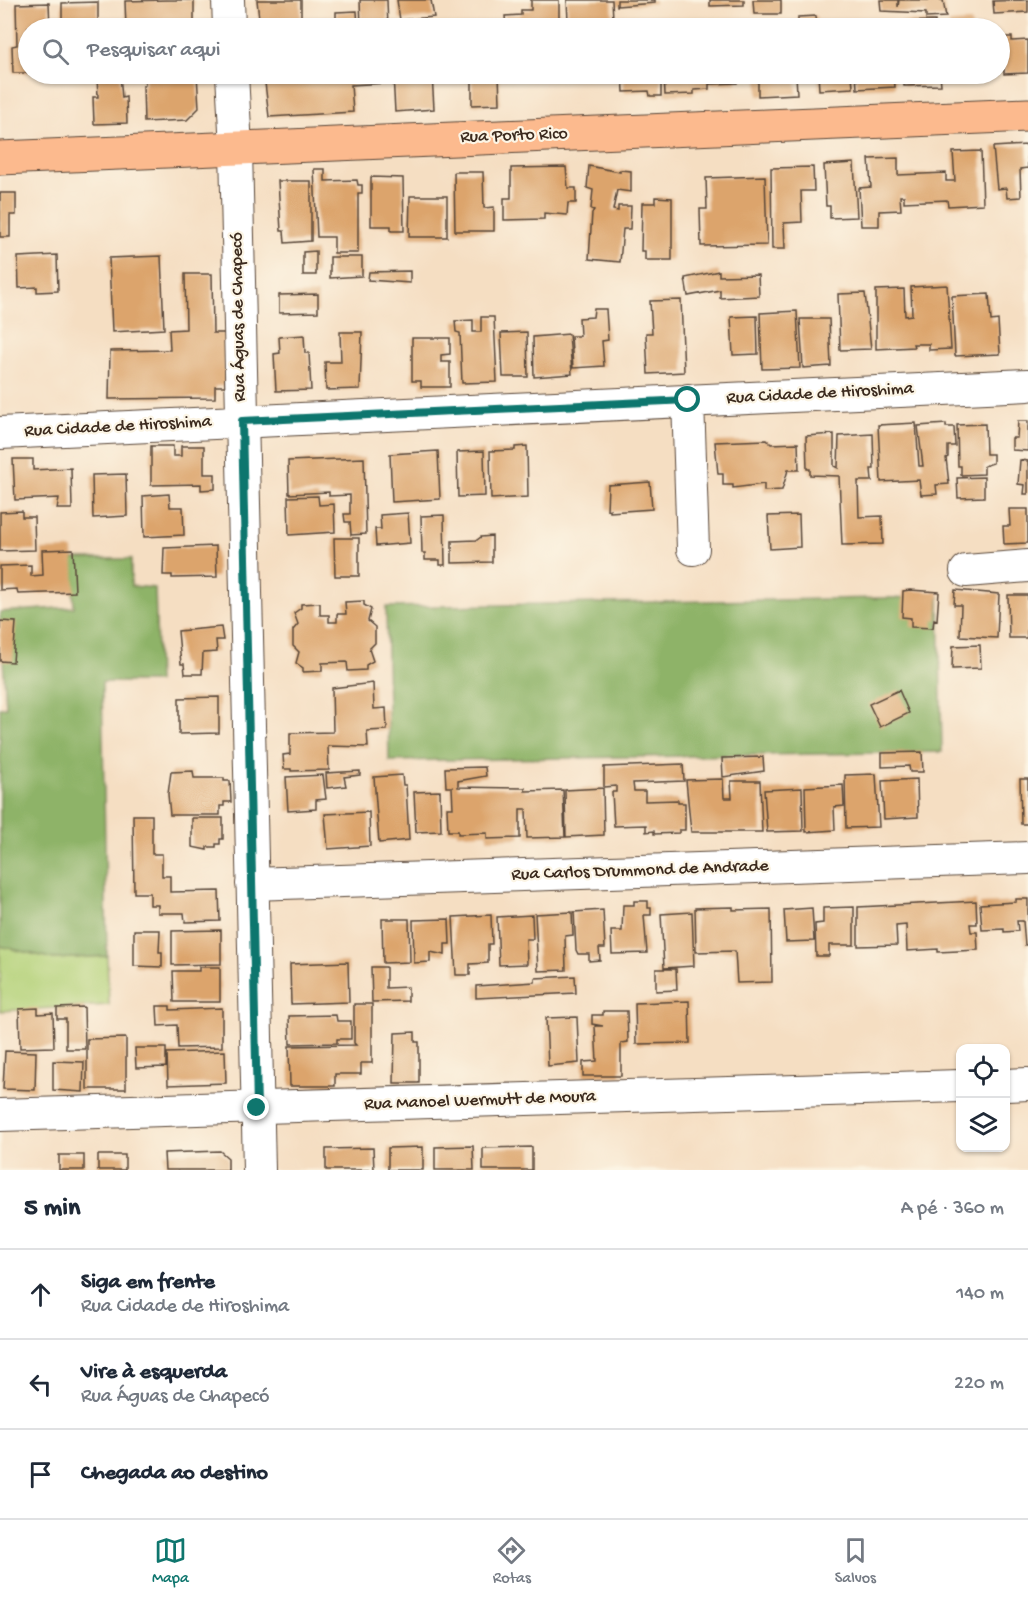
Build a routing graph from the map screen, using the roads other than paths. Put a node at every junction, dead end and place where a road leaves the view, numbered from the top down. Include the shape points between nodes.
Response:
1 (228, 0) edge
2 (229, 18) edge
3 (233, 84) edge
4 (1028, 115) edge
5 (236, 148) junction
6 (0, 158) edge
7 (1028, 385) edge
8 (688, 400) junction
9 (242, 421) junction
10 (0, 433) edge
11 (693, 549) dead end
12 (1028, 566) edge
13 (966, 572) dead end
14 (1028, 858) edge
15 (252, 884) junction
16 (1028, 1084) edge
17 (1010, 1085) edge
18 (956, 1086) edge
19 (257, 1108) junction
20 (0, 1115) edge
21 (259, 1170) edge

1 - 2 street
3 - 5 street, Rua Águas de Chapecó
4 - 5 main road, Rua Porto Rico
5 - 6 main road, Rua Porto Rico
5 - 9 street, Rua Águas de Chapecó
7 - 8 street, Rua Cidade de Hiroshima
8 - 9 street, Rua Cidade de Hiroshima
8 - 11 street
9 - 10 street, Rua Cidade de Hiroshima
9 - 15 street, Rua Águas de Chapecó
12 - 13 street
14 - 15 street, Rua Carlos Drummond de Andrade
15 - 19 street, Rua Águas de Chapecó
16 - 17 street
18 - 19 street, Rua Manoel Wermutt de Moura
19 - 20 street, Rua Manoel Wermutt de Moura
19 - 21 street, Rua Águas de Chapecó

